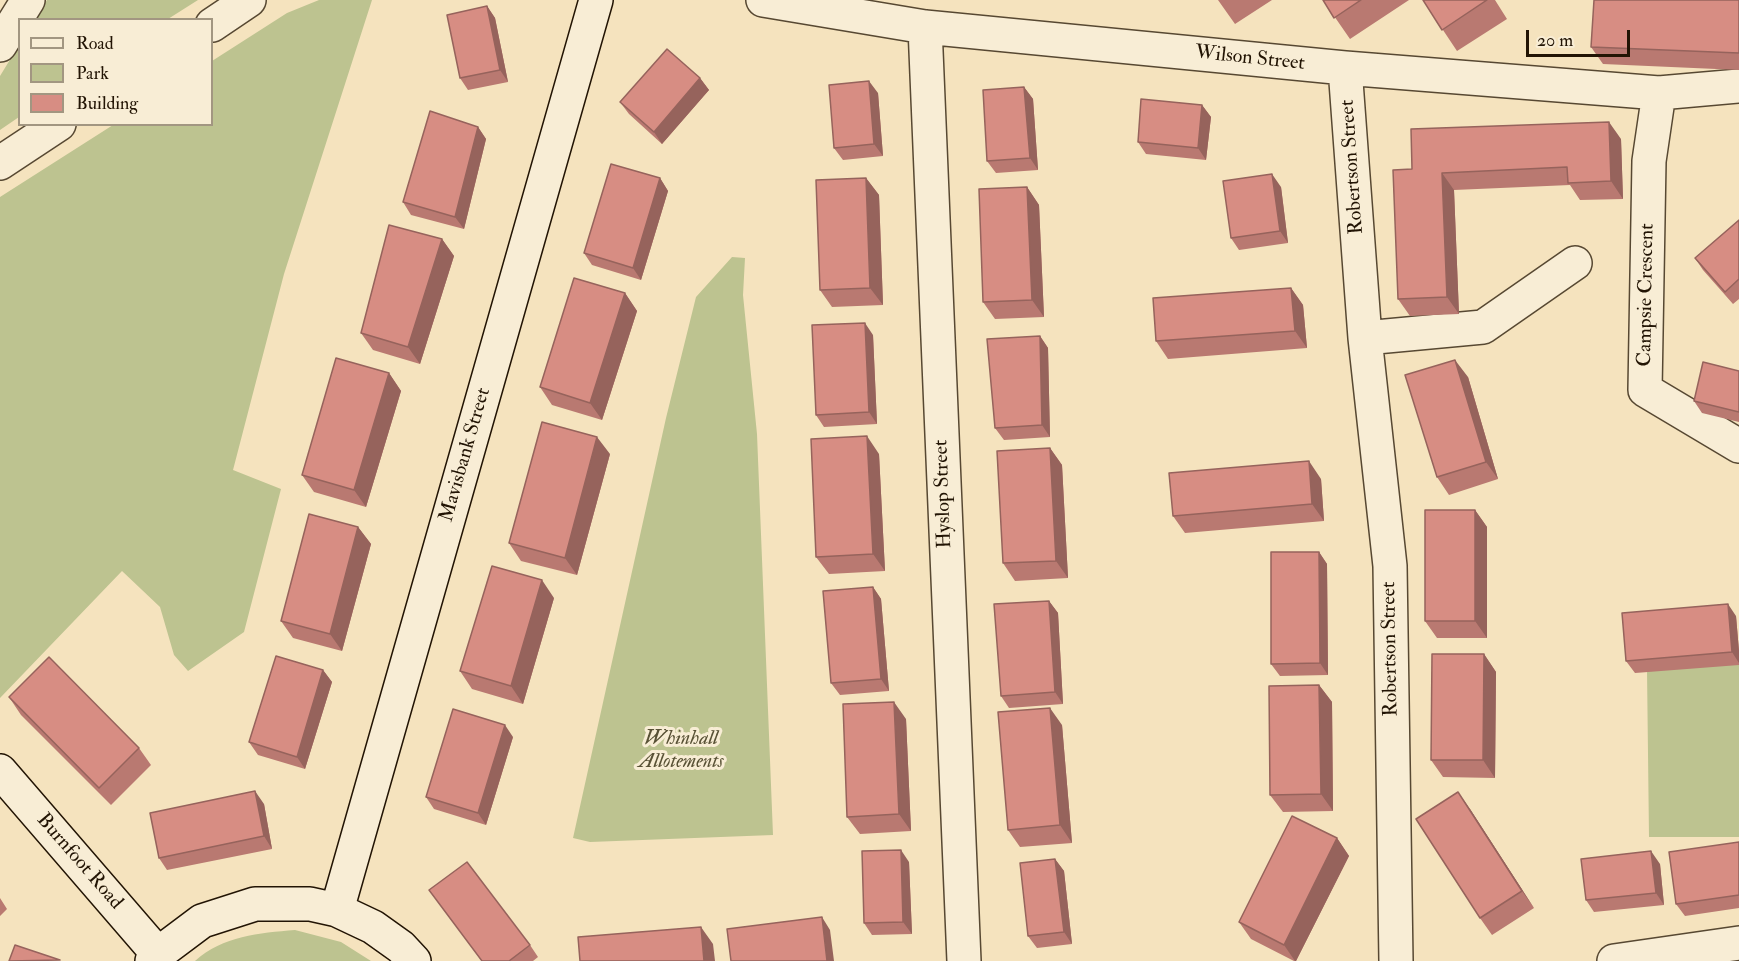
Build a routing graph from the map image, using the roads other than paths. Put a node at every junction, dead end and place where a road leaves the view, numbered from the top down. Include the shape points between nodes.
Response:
1 (28, 0) edge
2 (249, 0) edge
3 (596, 0) edge
4 (763, 0) edge
5 (213, 24) edge
6 (925, 27) junction
7 (0, 45) edge
8 (1345, 68) junction
9 (1739, 86) edge
10 (1659, 93) junction
11 (56, 126) edge
12 (0, 163) edge
13 (1575, 263) dead end
14 (1365, 338) junction
15 (1739, 446) edge
16 (0, 771) edge
17 (337, 910) junction
18 (1739, 943) edge
19 (155, 957) edge
20 (414, 961) edge
21 (964, 961) edge
22 (1396, 961) edge
23 (1614, 961) edge

1 - 7 street
2 - 5 street
3 - 17 street, Mavisbank Street
4 - 6 street, Wilson Street
6 - 8 street, Wilson Street
6 - 21 street, Hyslop Street
8 - 10 street, Wilson Street
8 - 14 street, Robertson Street
9 - 10 street, Wilson Street
10 - 15 street, Campsie Crescent via 1649,161 1645,390
11 - 12 street
13 - 14 street via 1483,327
14 - 22 street, Robertson Street via 1390,566
16 - 19 street, Burnfoot Road
17 - 19 street via 310,904 255,904 202,921
17 - 20 street via 373,927
18 - 23 street

